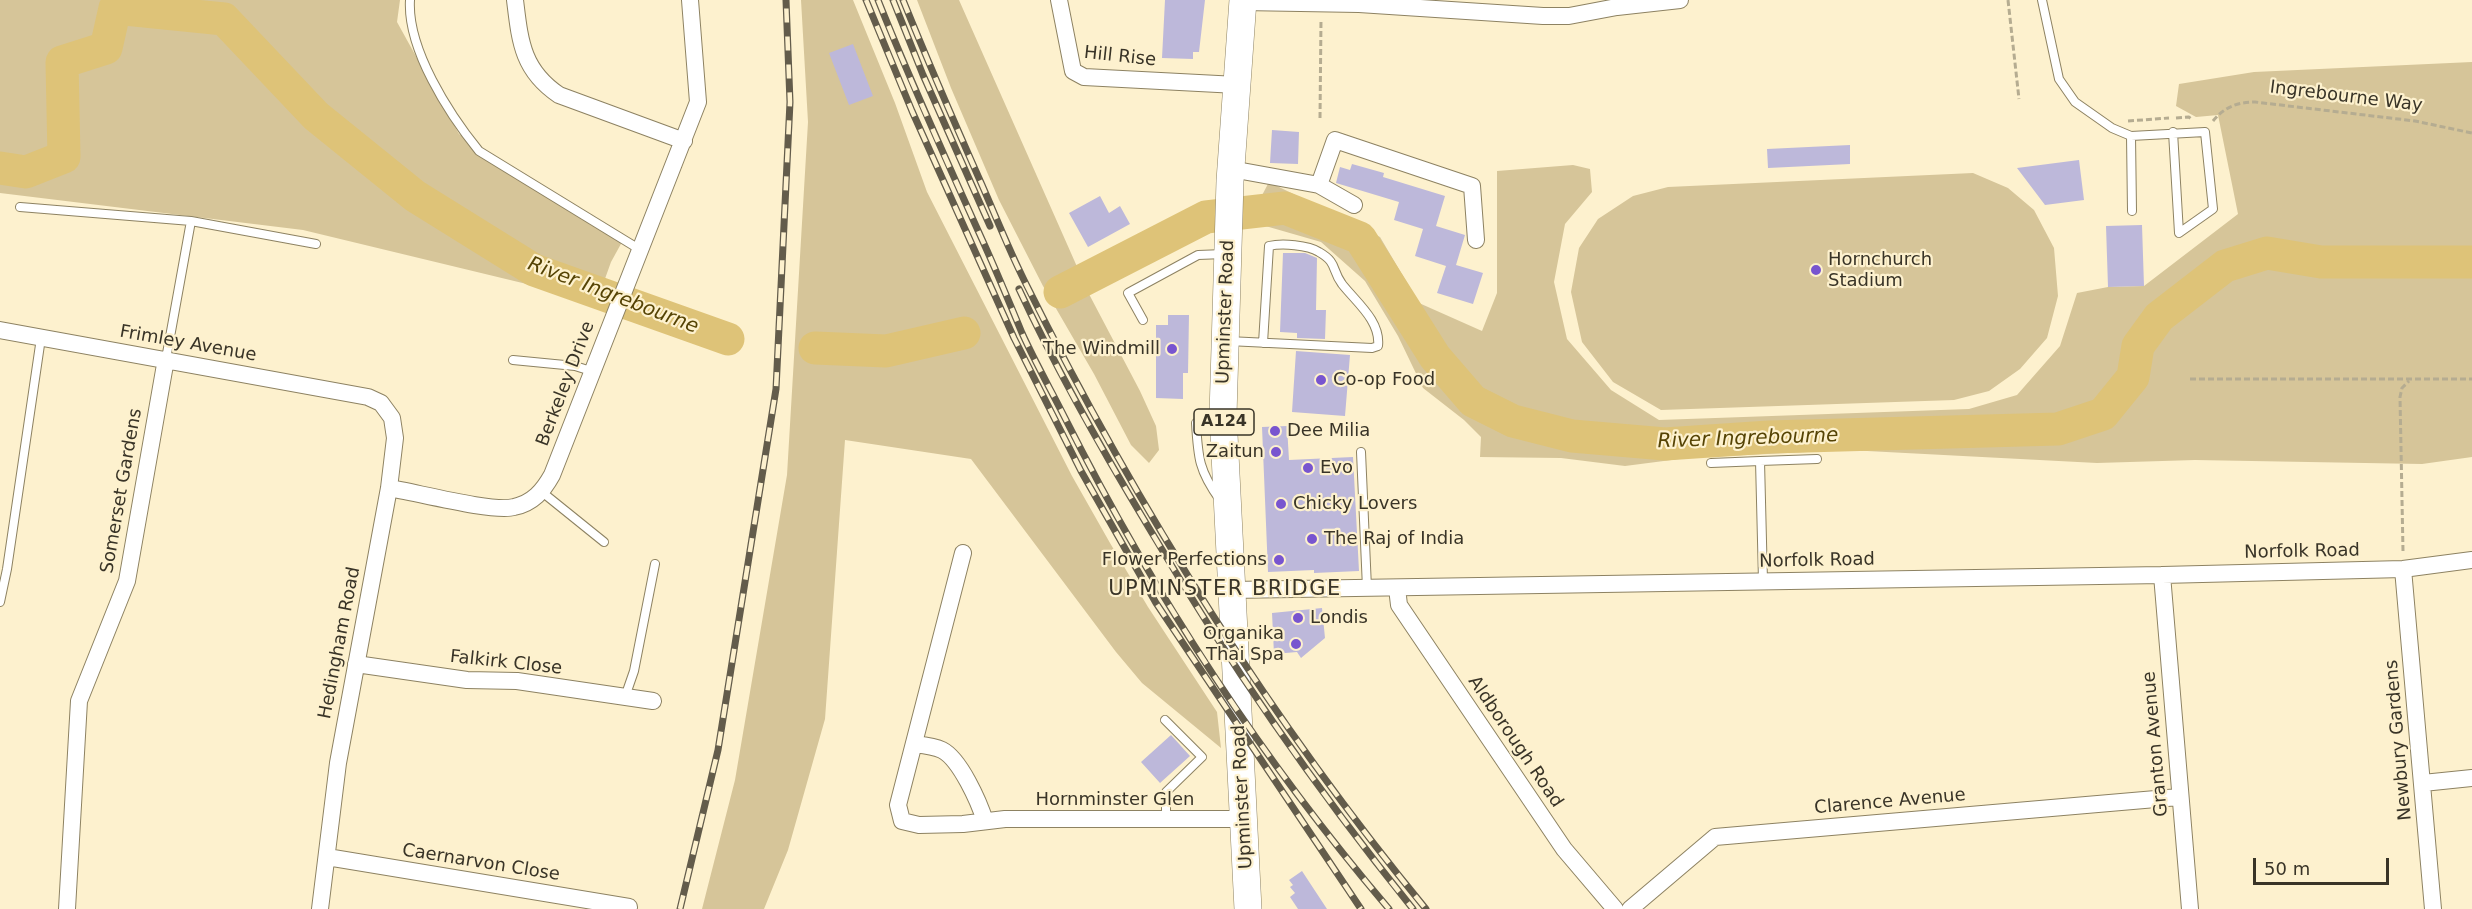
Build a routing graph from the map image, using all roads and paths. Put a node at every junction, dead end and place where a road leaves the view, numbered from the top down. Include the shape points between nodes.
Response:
1 (411, 0) edge
2 (515, 0) edge
3 (690, 0) edge
4 (1059, 0) edge
5 (1680, 0) edge
6 (2008, 0) edge
7 (2042, 0) edge
8 (1242, 1) edge
9 (1321, 2) junction
10 (1237, 85) junction
11 (2019, 99) dead end
12 (2218, 115) dead end
13 (1320, 118) dead end
14 (2173, 132) junction
15 (2472, 133) edge
16 (2131, 136) junction
17 (684, 141) junction
18 (1231, 170) junction
19 (1319, 185) junction
20 (1354, 205) dead end
21 (20, 207) dead end
22 (2132, 211) dead end
23 (191, 221) junction
24 (1476, 240) dead end
25 (1228, 241) junction
26 (316, 244) dead end
27 (636, 257) junction
28 (1143, 320) dead end
29 (0, 330) edge
30 (41, 338) junction
31 (1224, 340) junction
32 (1263, 343) junction
33 (166, 359) junction
34 (513, 360) dead end
35 (591, 371) junction
36 (2190, 379) dead end
37 (2472, 379) edge
38 (2414, 380) junction
39 (368, 397) joint
40 (1361, 452) dead end
41 (1817, 459) dead end
42 (1760, 461) junction
43 (1711, 463) dead end
44 (389, 488) junction
45 (542, 492) junction
46 (604, 542) dead end
47 (963, 553) dead end
48 (2472, 560) edge
49 (655, 564) dead end
50 (2403, 569) junction
51 (2162, 575) junction
52 (1763, 581) junction
53 (1367, 588) junction
54 (1397, 588) junction
55 (1231, 590) junction
56 (0, 602) edge
57 (356, 664) junction
58 (625, 698) junction
59 (653, 701) dead end
60 (1165, 720) dead end
61 (915, 744) junction
62 (2472, 778) edge
63 (2423, 783) junction
64 (2179, 797) junction
65 (1245, 819) junction
66 (1166, 820) junction
67 (985, 821) junction
68 (327, 857) junction
69 (629, 907) dead end
70 (67, 909) edge
71 (320, 909) edge
72 (1248, 909) edge
73 (1616, 909) edge
74 (1630, 909) edge
75 (2190, 909) edge
76 (2433, 909) edge

1 - 27 lane via 416,41 434,81 479,151
2 - 17 street via 525,58 546,86 558,95
3 - 17 street, Berkeley Drive via 698,102
4 - 10 street, Hill Rise via 1073,72 1084,77
5 - 9 street via 1569,16
6 - 11 path
7 - 16 lane via 2059,79 2075,102 2112,128
8 - 9 street
8 - 10 main road, Upminster Road / A124
9 - 13 path
10 - 18 main road, Upminster Road / A124
12 - 15 path, Ingrebourne Way via 2237,102 2255,102 2415,121
14 - 14 lane via 2179,233 2213,209 2205,132
14 - 16 lane
16 - 22 lane
17 - 27 street, Berkeley Drive
18 - 19 street
18 - 25 main road, Upminster Road / A124
19 - 20 street
19 - 24 street via 1335,140 1472,186
21 - 23 lane
23 - 26 lane
23 - 33 lane
25 - 28 lane via 1218,256 1197,255 1128,293
25 - 31 main road, Upminster Road / A124
27 - 35 street, Berkeley Drive
29 - 30 street, Frimley Avenue
30 - 33 street, Frimley Avenue
30 - 56 lane
31 - 32 lane
31 - 55 main road, Upminster Road / A124
32 - 32 lane via 1372,348 1378,346 1379,340 1370,316 1341,282 1333,261 1316,250 1277,244 1269,246
33 - 39 street, Frimley Avenue
33 - 70 street, Somerset Gardens via 127,581 79,700
34 - 35 lane
35 - 45 street, Berkeley Drive
36 - 38 path
37 - 38 path
38 - 50 path via 2402,388 2400,397
39 - 44 street, Hedingham Road via 381,403 393,418 395,438
40 - 53 lane
41 - 42 lane
42 - 43 lane
42 - 52 lane
44 - 45 street via 513,508
44 - 57 street, Hedingham Road
45 - 46 lane
47 - 61 street, Hornminster Glen
48 - 50 street, Norfolk Road
49 - 58 lane
50 - 51 street, Norfolk Road
50 - 63 street, Newbury Gardens
51 - 52 street, Norfolk Road
51 - 64 street, Granton Avenue
52 - 54 street, Norfolk Road
53 - 54 street, Norfolk Road
53 - 55 street, Norfolk Road
54 - 73 street, Aldborough Road via 1399,605 1564,849
55 - 65 main road, Upminster Road / A124
57 - 58 street, Falkirk Close via 467,680 517,681
57 - 68 street, Hedingham Road via 338,763
58 - 59 street, Falkirk Close
60 - 66 lane via 1202,757 1166,792
61 - 67 street via 936,748 950,757 979,800
61 - 67 street, Hornminster Glen via 898,805 902,822 919,825
62 - 63 street
63 - 76 street, Newbury Gardens
64 - 74 street, Clarence Avenue via 1715,837
64 - 75 street, Granton Avenue
65 - 66 street, Hornminster Glen
65 - 72 main road, Upminster Road / A124
66 - 67 street, Hornminster Glen
68 - 69 street, Caernarvon Close
68 - 71 street, Hedingham Road

